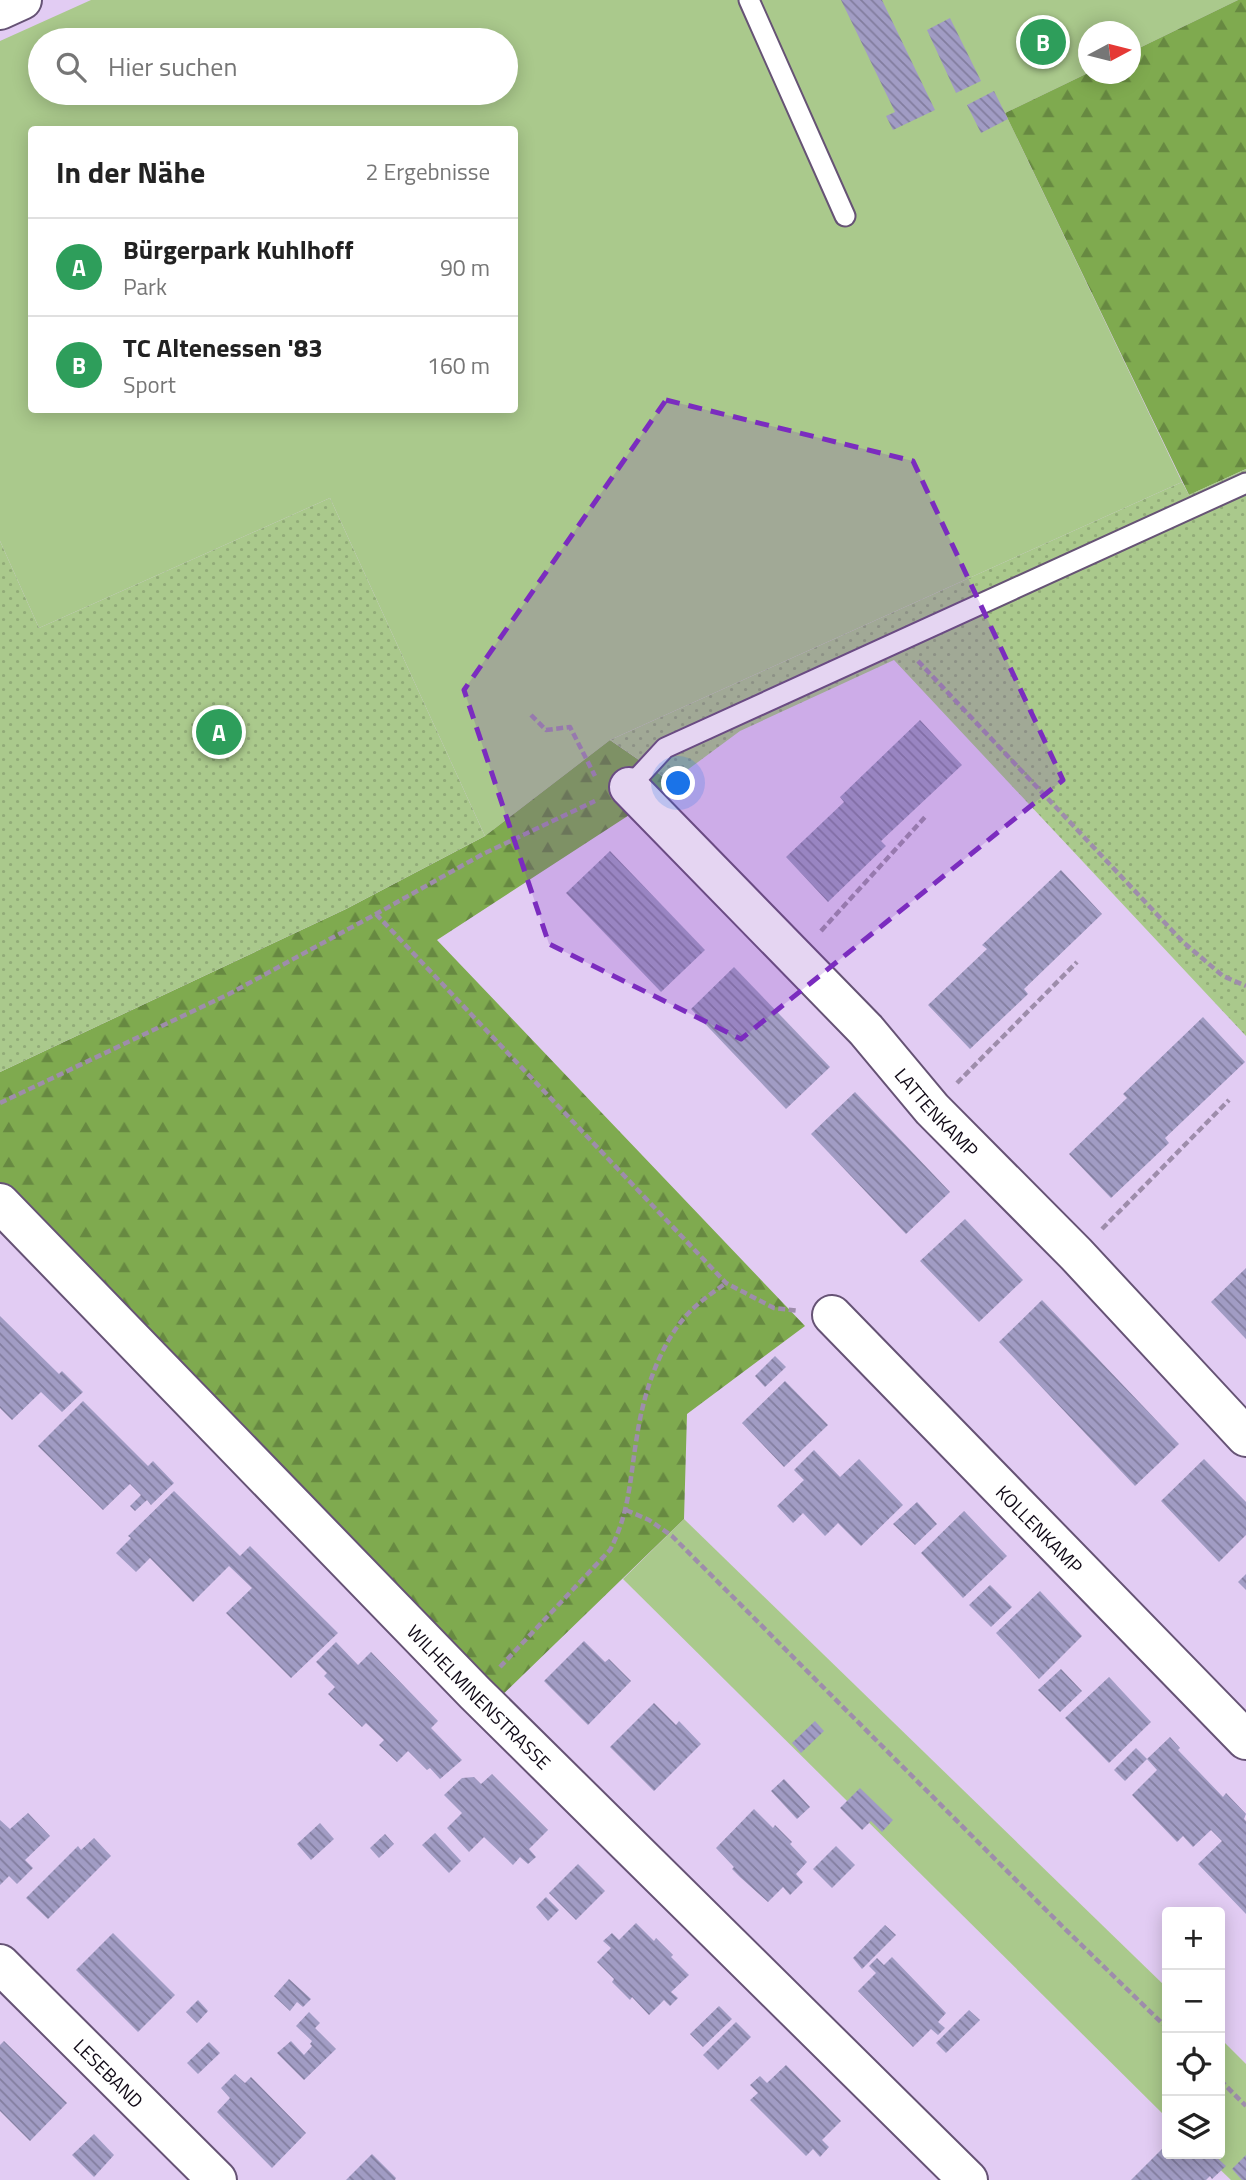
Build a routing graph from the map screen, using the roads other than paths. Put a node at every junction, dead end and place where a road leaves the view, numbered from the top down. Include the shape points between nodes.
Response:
1 (23, 0) edge
2 (749, 0) edge
3 (0, 10) edge
4 (845, 216) dead end
5 (1246, 483) edge
6 (617, 792) joint
7 (0, 1203) edge
8 (832, 1315) road end
9 (1246, 1437) edge
10 (1246, 1740) edge
11 (0, 1964) edge
12 (217, 2180) edge
13 (968, 2180) edge

1 - 3 street
2 - 4 lane
5 - 6 lane via 666,748
6 - 9 street, LATTENKAMP via 796,957 932,1109 1076,1254
7 - 13 street, WILHELMINENSTRASSE via 475,1693
8 - 10 street, KOLLENKAMP
11 - 12 street, LESEBAND

